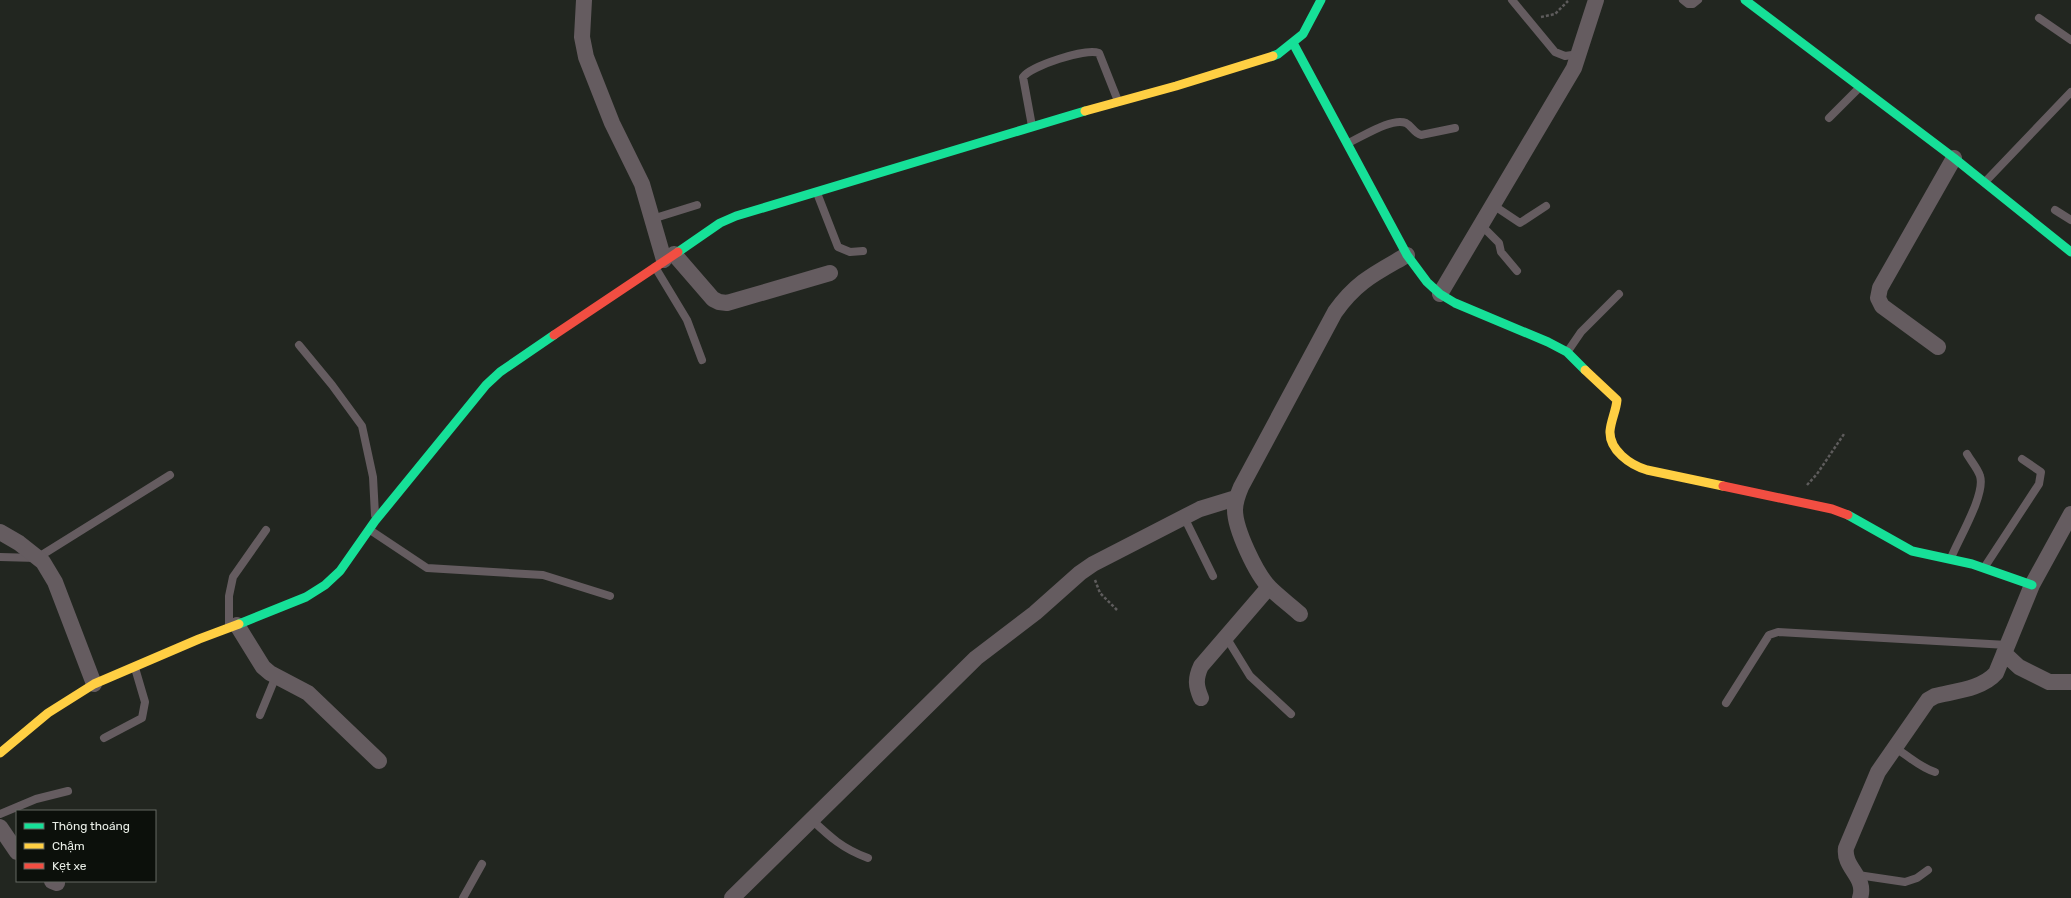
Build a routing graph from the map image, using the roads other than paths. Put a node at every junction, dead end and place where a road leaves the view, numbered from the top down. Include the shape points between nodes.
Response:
1 (584, 0) edge
2 (1321, 0) edge
3 (1512, 0) edge
4 (1596, 0) edge
5 (1683, 0) edge
6 (1698, 0) edge
7 (1745, 0) edge
8 (2039, 18) dead end
9 (2071, 40) edge
10 (1293, 44) junction
11 (1580, 54) junction
12 (1860, 87) junction
13 (2071, 92) edge
14 (1118, 102) junction
15 (1829, 118) dead end
16 (1032, 126) junction
17 (1455, 128) dead end
18 (1347, 144) junction
19 (1954, 158) junction
20 (1985, 183) junction
21 (817, 192) junction
22 (697, 205) dead end
23 (1493, 205) junction
24 (1546, 206) dead end
25 (2054, 210) dead end
26 (652, 219) junction
27 (2071, 220) edge
28 (1481, 225) junction
29 (863, 252) dead end
30 (2071, 252) edge
31 (1407, 255) junction
32 (664, 260) junction
33 (1517, 271) dead end
34 (830, 273) dead end
35 (1440, 294) junction
36 (1620, 294) dead end
37 (299, 345) dead end
38 (1938, 347) dead end
39 (1567, 352) junction
40 (702, 360) dead end
41 (1967, 454) dead end
42 (2022, 459) dead end
43 (170, 475) dead end
44 (1236, 498) junction
45 (2071, 514) edge
46 (1184, 517) junction
47 (375, 521) junction
48 (370, 529) junction
49 (266, 530) dead end
50 (0, 532) edge
51 (0, 557) edge
52 (37, 558) junction
53 (1950, 560) junction
54 (1984, 568) junction
55 (1213, 576) dead end
56 (2032, 584) junction
57 (1269, 587) junction
58 (610, 596) dead end
59 (1300, 614) dead end
60 (233, 627) junction
61 (1226, 637) junction
62 (2005, 649) junction
63 (134, 667) junction
64 (276, 676) junction
65 (2071, 682) edge
66 (94, 684) junction
67 (1201, 698) dead end
68 (1726, 703) dead end
69 (1291, 714) dead end
70 (260, 715) dead end
71 (104, 738) dead end
72 (1895, 748) junction
73 (0, 753) edge
74 (378, 761) dead end
75 (1935, 772) dead end
76 (68, 791) dead end
77 (0, 814) edge
78 (811, 819) junction
79 (7, 832) edge
80 (16, 850) edge
81 (868, 858) dead end
82 (482, 864) dead end
83 (1928, 870) dead end
84 (1858, 875) junction
85 (463, 898) edge
86 (732, 898) edge
87 (1860, 898) edge

1 - 26 street via 582,37 586,57 612,123 642,184
2 - 10 street via 1311,22
3 - 11 lane via 1555,52 1565,56
4 - 11 street
5 - 6 lane via 1693,4
7 - 12 street
8 - 9 lane
10 - 14 street via 1278,54
10 - 18 street
11 - 23 street
12 - 15 lane
12 - 19 street
13 - 20 lane
14 - 16 street
14 - 16 lane via 1098,53 1092,50 1027,71 1023,77
16 - 21 street
17 - 18 lane via 1421,135 1408,124 1393,122
18 - 31 street
19 - 20 street
19 - 38 street via 1880,288 1878,298 1882,306
20 - 30 street
21 - 29 lane via 838,247 850,252
21 - 32 street via 720,223
22 - 26 lane
23 - 24 lane via 1520,223
23 - 28 street
25 - 27 lane
26 - 32 street
28 - 33 lane via 1499,243 1501,252
28 - 35 street
31 - 35 street via 1427,282
31 - 44 street via 1360,283 1346,296
32 - 34 street via 713,299 727,303
32 - 40 lane
32 - 47 street via 500,372 486,385
35 - 39 street
36 - 39 lane via 1581,332
37 - 47 lane via 362,426 373,477
39 - 53 street via 1617,400 1617,408 1611,422 1612,443 1618,452 1634,465 1748,493 1838,511 1899,545
41 - 53 lane via 1980,475 1981,482 1978,496
42 - 54 lane via 2041,472 2039,484
43 - 52 lane
44 - 46 street via 1211,504
44 - 57 street via 1235,510 1241,538
45 - 56 street
46 - 55 lane
46 - 78 street via 1090,566 1035,613 976,658
47 - 48 street
48 - 58 lane via 428,568 543,575
48 - 60 street via 340,571 325,585 306,597
49 - 60 lane via 233,577 229,596
50 - 52 street
51 - 52 lane
52 - 66 street via 44,562 54,582
53 - 54 street
54 - 56 street
56 - 62 street
57 - 59 street
57 - 61 street
60 - 63 street
60 - 64 street via 263,667
61 - 67 street via 1196,675
61 - 69 lane via 1250,676
62 - 65 street via 2019,667 2049,682
62 - 68 lane via 1778,632 1769,635
62 - 72 street via 1996,673 1990,680 1928,700
63 - 66 street
63 - 71 lane via 146,702 142,718
64 - 70 lane
64 - 74 street via 308,693
66 - 73 street via 48,713
72 - 75 lane via 1914,759 1922,768
72 - 84 street via 1878,772 1846,848 1845,856
76 - 77 lane via 36,799
78 - 81 lane via 834,841
78 - 86 street
79 - 80 street
82 - 85 lane
83 - 84 lane via 1917,878 1905,882
84 - 87 street via 1862,887

